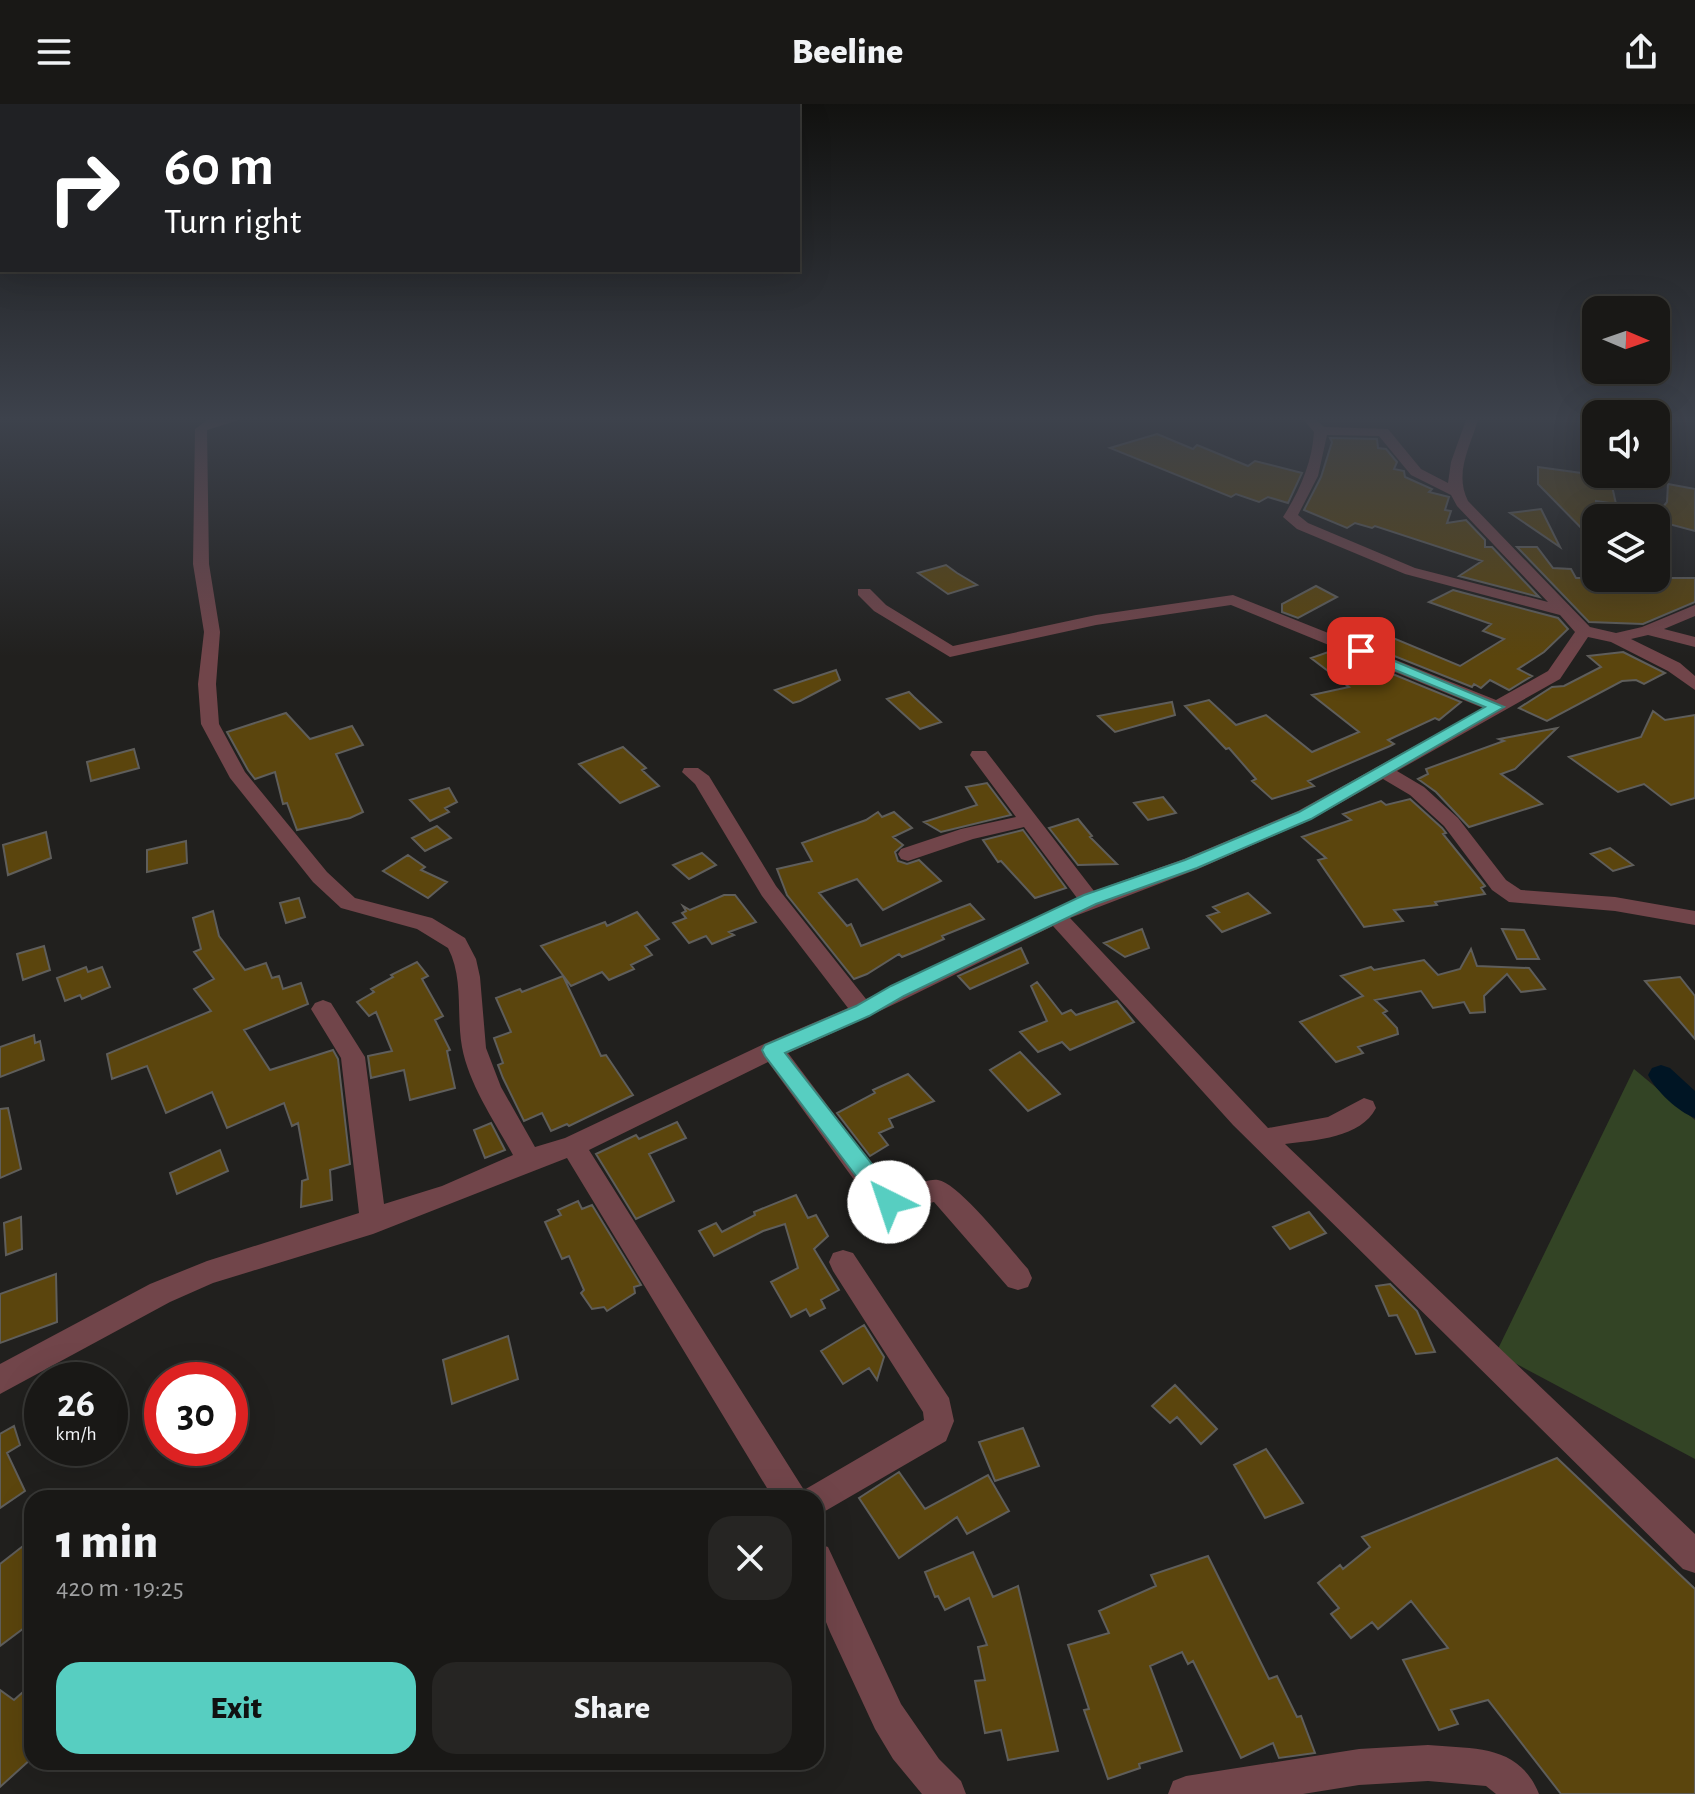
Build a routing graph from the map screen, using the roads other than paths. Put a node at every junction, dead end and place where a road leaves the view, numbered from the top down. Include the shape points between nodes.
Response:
1 (201, 499) edge
2 (1302, 499) edge
3 (1461, 499) edge
4 (864, 592) dead end
5 (1695, 610) edge
6 (1563, 611) junction
7 (1648, 630) junction
8 (1584, 631) junction
9 (1616, 638) junction
10 (1695, 642) edge
11 (1695, 685) edge
12 (1497, 707) junction
13 (979, 755) dead end
14 (691, 772) dead end
15 (1385, 772) junction
16 (1029, 820) junction
17 (908, 854) dead end
18 (1090, 900) junction
19 (1056, 916) junction
20 (1695, 918) edge
21 (323, 1009) dead end
22 (863, 1011) junction
23 (772, 1050) junction
24 (1364, 1108) dead end
25 (1265, 1140) junction
26 (573, 1146) junction
27 (529, 1160) junction
28 (373, 1222) junction
29 (843, 1262) dead end
30 (1018, 1278) dead end
31 (0, 1380) edge
32 (786, 1490) edge
33 (824, 1494) edge
34 (1695, 1557) edge
35 (824, 1576) edge
36 (948, 1794) edge
37 (1186, 1794) edge
38 (1521, 1794) edge

1 - 27 street via 201,564 212,632 210,724 237,774 320,877 348,903 424,923 457,943 469,977 474,1048 489,1088
2 - 6 street via 1290,517 1302,526 1410,571
3 - 6 street
4 - 12 street via 950,652 1096,620 1233,600
5 - 7 street
6 - 8 street
7 - 9 street
7 - 10 street
8 - 9 street
8 - 12 street via 1554,675
9 - 11 street via 1674,667
12 - 15 street
13 - 16 street
14 - 22 street via 702,780 769,891
15 - 18 street via 1305,815
15 - 20 street via 1417,791 1451,822 1499,885 1516,897 1615,904
16 - 17 street
16 - 18 street
18 - 19 street
19 - 22 street
19 - 25 street
21 - 28 street via 353,1057
22 - 23 street
23 - 26 street
23 - 30 street via 880,1195 899,1202 927,1190 942,1192
24 - 25 street via 1346,1122
25 - 34 street
26 - 27 street
26 - 32 street
27 - 28 street
28 - 31 street via 207,1273
29 - 33 street via 938,1408 939,1421 935,1430
35 - 36 street via 896,1733
37 - 38 street via 1359,1767 1428,1763 1501,1772

